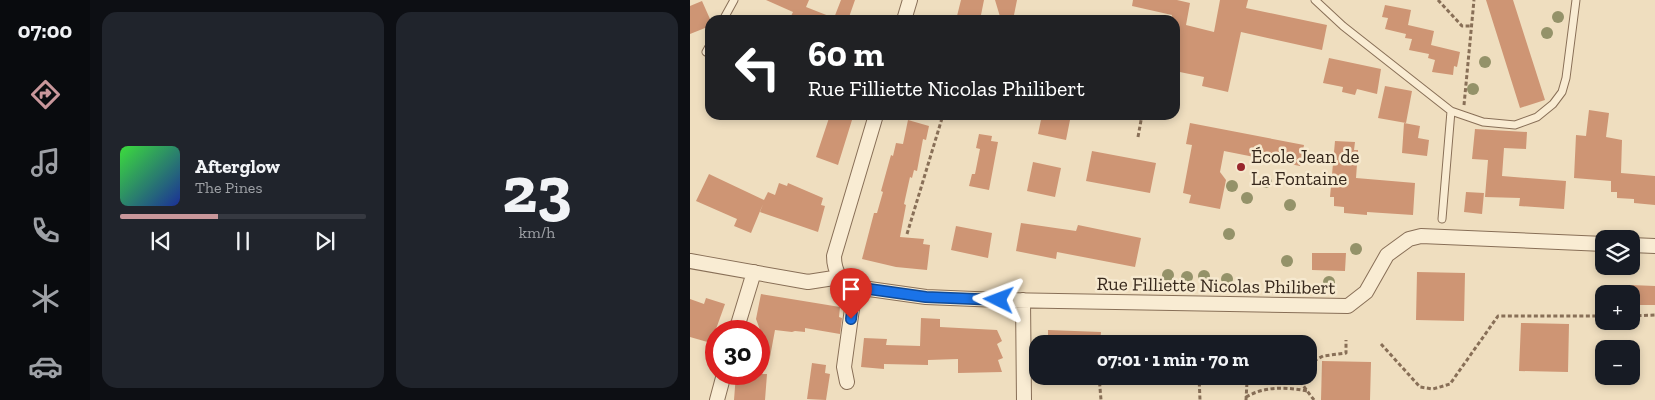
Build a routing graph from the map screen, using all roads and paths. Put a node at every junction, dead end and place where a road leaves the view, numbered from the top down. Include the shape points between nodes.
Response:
1 (734, 0) edge
2 (910, 0) edge
3 (1315, 0) edge
4 (1438, 0) edge
5 (1474, 0) edge
6 (1576, 0) edge
7 (726, 15) edge
8 (906, 15) edge
9 (1471, 26) junction
10 (1451, 111) junction
11 (1463, 115) junction
12 (875, 120) edge
13 (941, 120) edge
14 (1141, 120) edge
15 (1138, 137) dead end
16 (1442, 219) dead end
17 (907, 234) dead end
18 (1595, 244) edge
19 (1640, 245) edge
20 (1655, 246) edge
21 (690, 260) edge
22 (754, 272) junction
23 (840, 277) junction
24 (855, 287) junction
25 (1023, 300) junction
26 (1655, 315) edge
27 (1595, 316) edge
28 (1640, 316) edge
29 (739, 320) edge
30 (1346, 340) dead end
31 (1381, 344) dead end
32 (1317, 359) edge
33 (847, 382) dead end
34 (721, 385) edge
35 (1100, 385) edge
36 (1199, 385) edge
37 (1247, 385) edge
38 (1303, 385) edge
39 (1307, 391) junction
40 (1246, 399) edge
41 (717, 400) edge
42 (1024, 400) edge
43 (1101, 400) edge
44 (1200, 400) edge
45 (1314, 400) edge

1 - 7 lane
2 - 8 street
3 - 10 lane
4 - 9 path via 1462,26
5 - 9 path
6 - 11 lane via 1566,78 1562,92 1553,104 1537,118 1515,124 1483,122
9 - 11 path
10 - 11 lane
10 - 16 lane
12 - 23 street via 834,256 834,267
13 - 17 path
14 - 15 path
18 - 25 street, Rue Filliette Nicolas Philibert via 1421,236 1409,239 1387,255 1366,292 1348,306
19 - 20 street
21 - 22 street
22 - 23 street via 808,282
22 - 29 street
23 - 24 street, Rue Filliette Nicolas Philibert
24 - 25 street, Rue Filliette Nicolas Philibert via 926,297
24 - 33 street via 844,367
25 - 42 street
26 - 28 path
27 - 31 path via 1498,316 1450,384 1433,389 1420,386
30 - 32 path via 1346,353
34 - 41 street
35 - 43 path
36 - 44 path
37 - 40 path
38 - 39 path
39 - 40 path via 1284,387 1258,390
39 - 45 path

